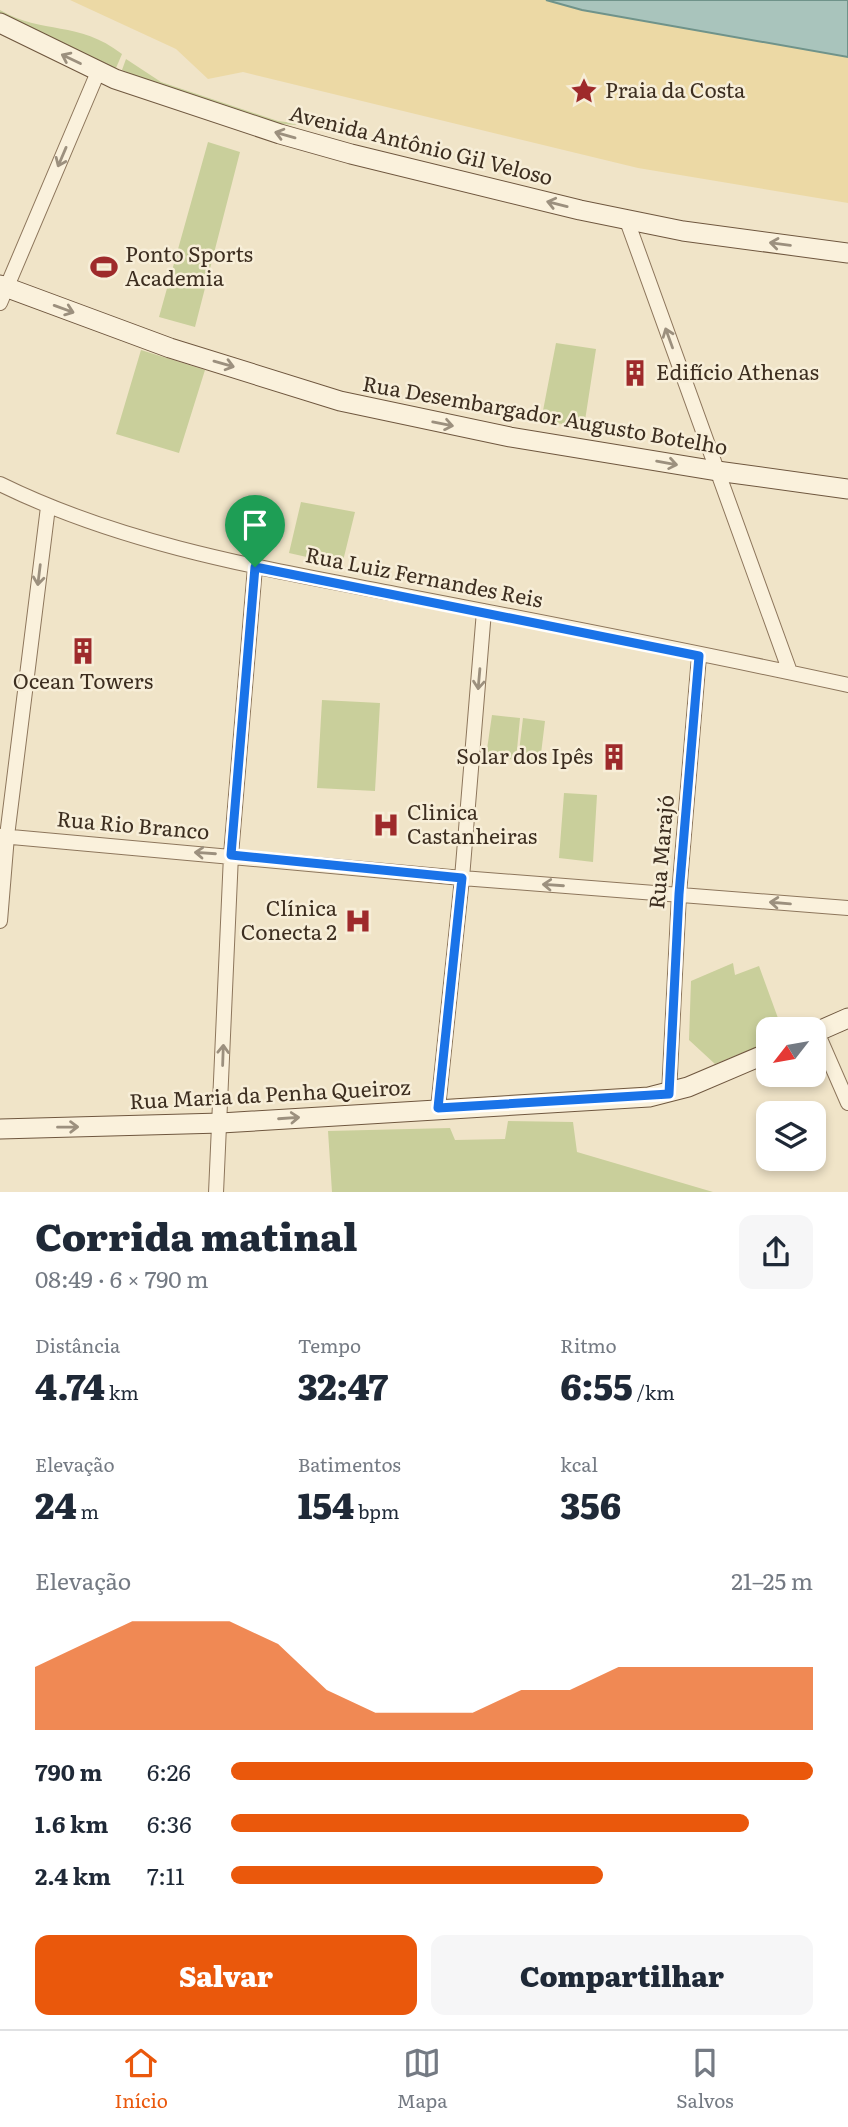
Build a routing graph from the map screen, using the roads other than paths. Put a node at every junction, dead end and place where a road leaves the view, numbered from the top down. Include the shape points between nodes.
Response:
1 (0, 23) edge
2 (98, 72) junction
3 (626, 218) junction
4 (848, 253) edge
5 (2, 291) edge
6 (717, 471) junction
7 (0, 484) edge
8 (848, 489) edge
9 (48, 507) junction
10 (255, 567) junction
11 (484, 611) junction
12 (699, 656) junction
13 (790, 672) junction
14 (848, 685) edge
15 (4, 836) edge
16 (231, 855) junction
17 (462, 878) junction
18 (679, 894) junction
19 (848, 908) edge
20 (0, 921) edge
21 (848, 1018) edge
22 (826, 1028) edge
23 (826, 1056) edge
24 (756, 1058) edge
25 (669, 1094) junction
26 (848, 1103) edge
27 (438, 1108) junction
28 (221, 1123) junction
29 (0, 1129) edge
30 (216, 1192) edge

2 -> 1 street, Avenida Antônio Gil Veloso
3 -> 2 street, Avenida Antônio Gil Veloso via 351,154
2 -> 5 street
4 -> 3 street, Avenida Antônio Gil Veloso via 683,231
6 -> 3 street
5 -> 6 street, Rua Desembargador Augusto Botelho via 341,401 486,432
6 - 8 street, Rua Desembargador Augusto Botelho
6 - 13 street
7 - 9 street, Rua Luiz Fernandes Reis
9 - 10 street, Rua Luiz Fernandes Reis via 134,537
9 -> 15 street
10 - 11 street, Rua Luiz Fernandes Reis
10 - 16 street
11 - 12 street, Rua Luiz Fernandes Reis
11 -> 17 street
12 - 13 street, Rua Luiz Fernandes Reis
12 - 18 street, Rua Marajó
13 - 14 street, Rua Luiz Fernandes Reis
16 -> 15 street, Rua Rio Branco
15 - 20 street
16 - 17 street, Rua Rio Branco
28 -> 16 street
18 -> 17 street, Rua Rio Branco
17 - 27 street
19 -> 18 street, Rua Rio Branco
18 - 25 street, Rua Marajó
21 - 22 street
23 - 26 street
24 - 25 street, Rua Maria da Penha Queiroz
25 - 27 street, Rua Maria da Penha Queiroz
28 -> 27 street, Rua Maria da Penha Queiroz
29 -> 28 street, Rua Maria da Penha Queiroz
28 - 30 street

